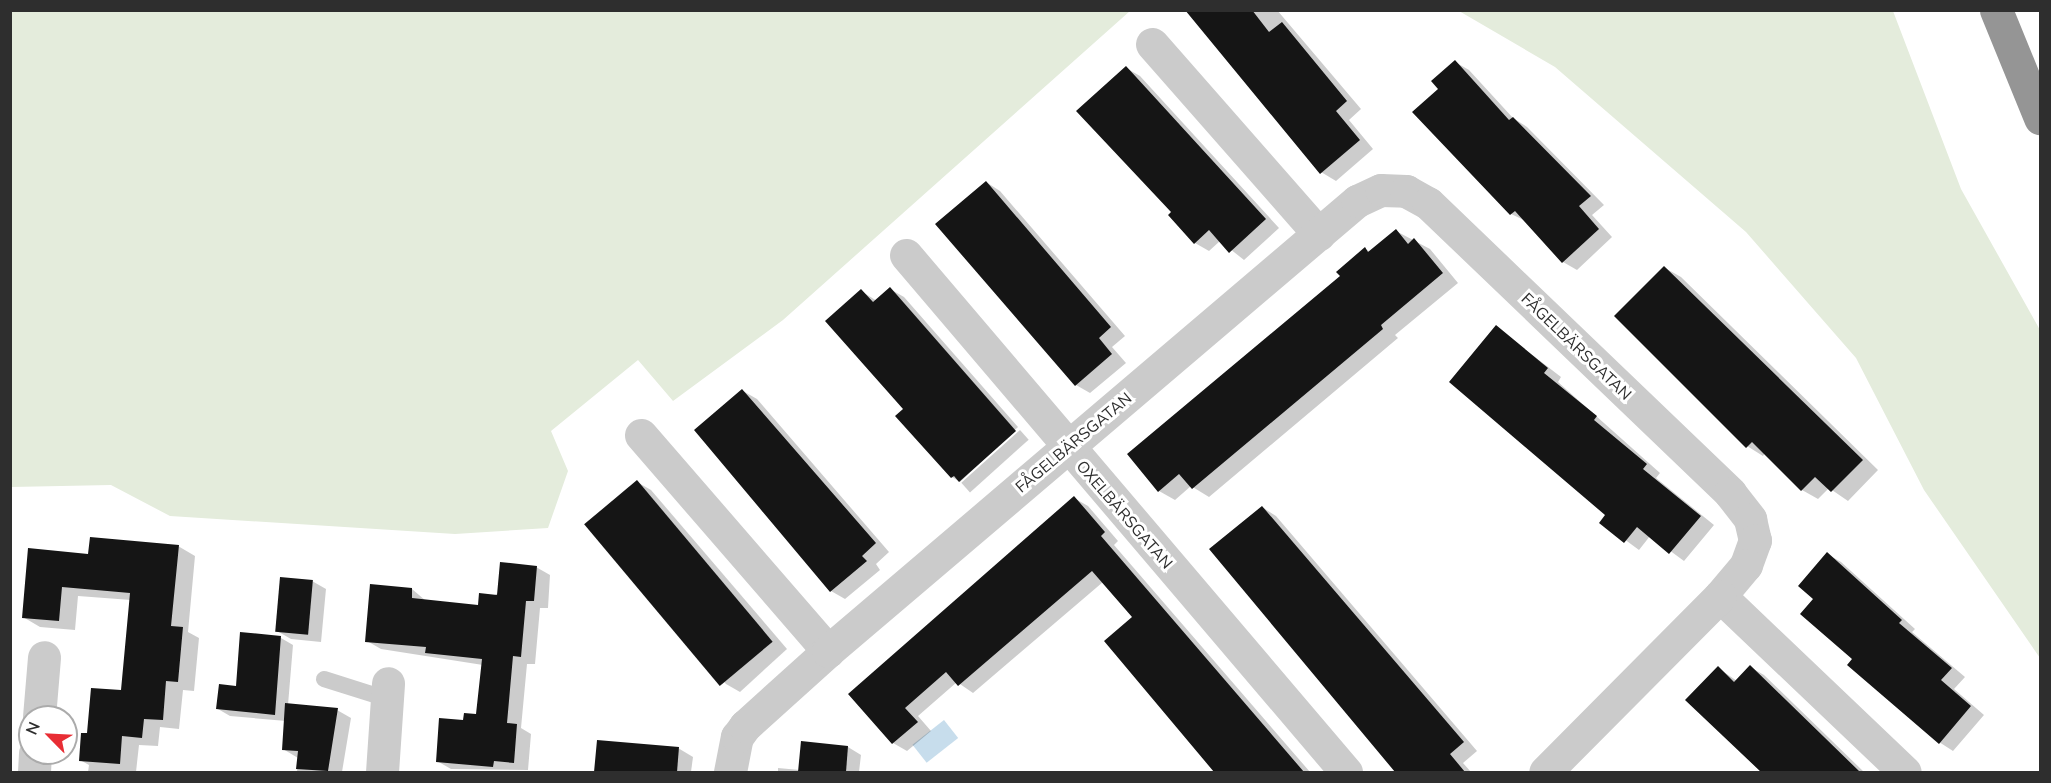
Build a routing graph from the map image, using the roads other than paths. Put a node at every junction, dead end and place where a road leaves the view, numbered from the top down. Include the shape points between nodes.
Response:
1 (1996, 10) edge
2 (1152, 44) dead end
3 (2040, 118) edge
4 (1319, 234) junction
5 (906, 255) dead end
6 (641, 435) dead end
7 (1067, 448) junction
8 (1720, 596) junction
9 (828, 651) junction
10 (44, 657) dead end
11 (324, 679) dead end
12 (388, 691) joint
13 (40, 705) edge
14 (382, 772) edge
15 (730, 772) edge
16 (1346, 772) edge
17 (1545, 772) edge
18 (1905, 772) edge

1 - 3 highway
2 - 4 street
4 - 7 street, FÅGELBÄRSGATAN
4 - 8 street, FÅGELBÄRSGATAN via 1357,201 1382,190 1406,191 1428,203 1730,493 1750,519 1755,540 1746,565
5 - 7 street, OXELBÄRSGATAN
6 - 9 street
7 - 9 street, FÅGELBÄRSGATAN
7 - 16 street, OXELBÄRSGATAN
8 - 17 street, FÅGELBÄRSGATAN
8 - 18 street
9 - 15 street, FÅGELBÄRSGATAN via 745,726 737,737
10 - 13 street
11 - 12 lane
12 - 14 street

